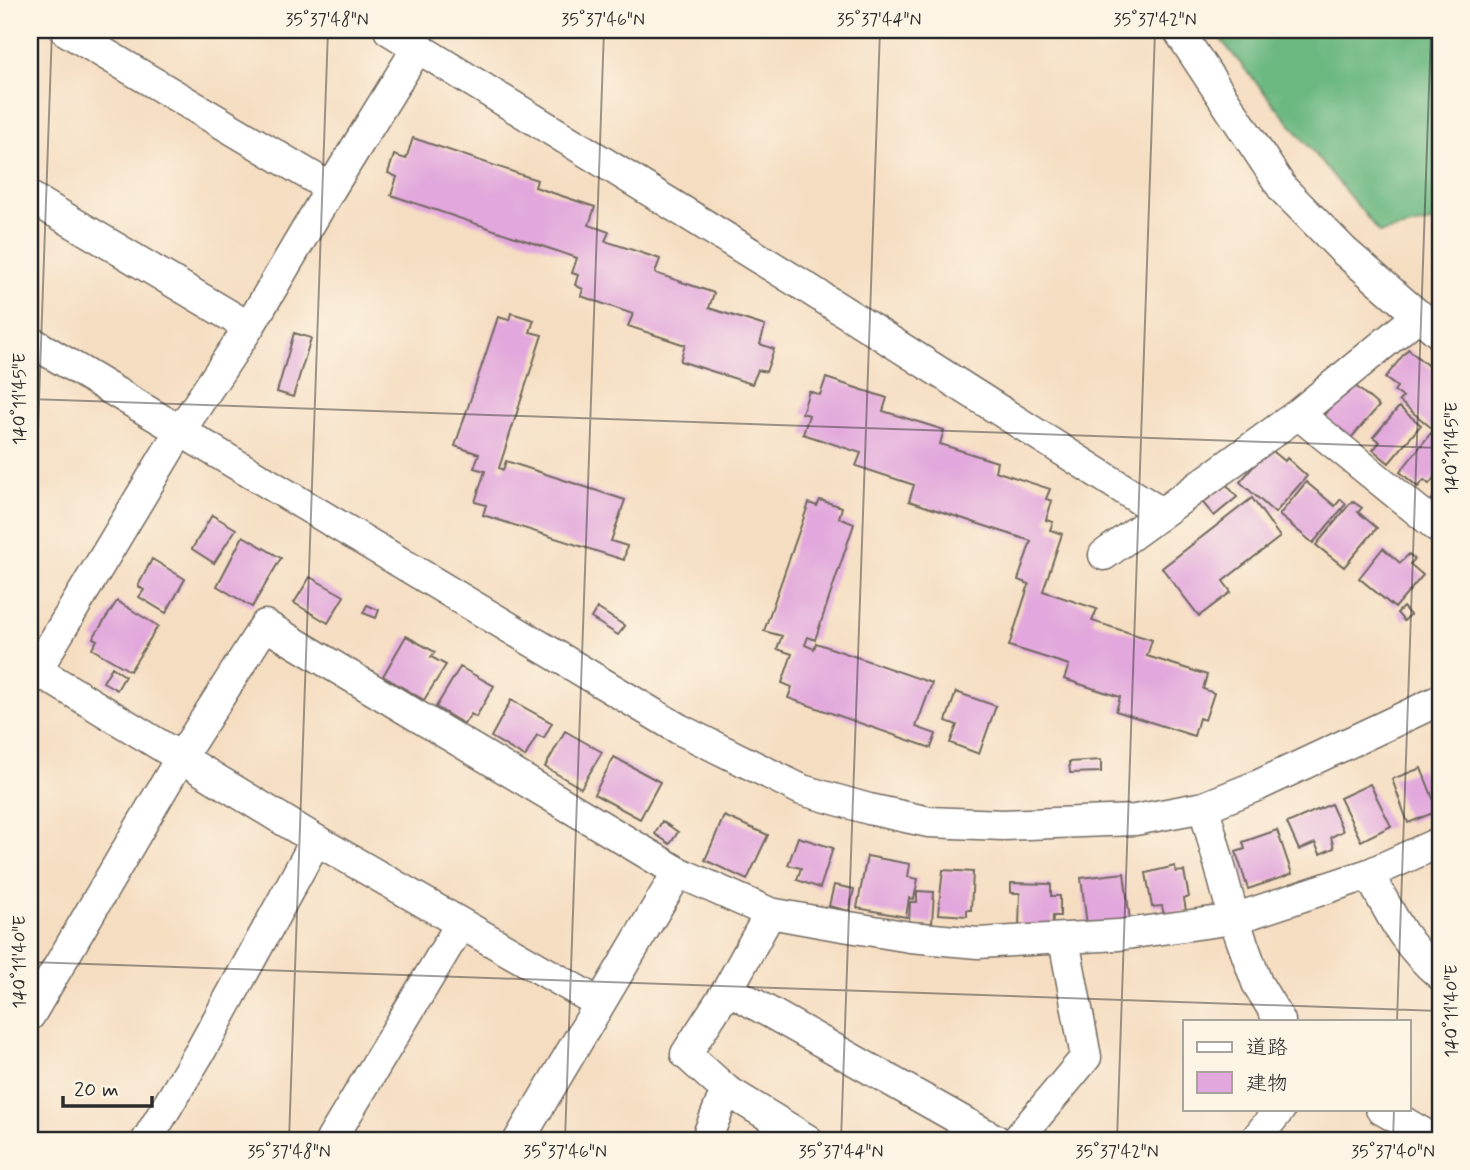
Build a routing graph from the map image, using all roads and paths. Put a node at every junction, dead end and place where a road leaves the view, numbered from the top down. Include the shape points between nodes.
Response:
1 (65, 30) edge
2 (389, 30) edge
3 (1178, 30) edge
4 (418, 47) junction
5 (331, 188) junction
6 (30, 197) edge
7 (1430, 324) edge
8 (249, 327) junction
9 (30, 341) edge
10 (1298, 414) junction
11 (180, 430) junction
12 (1161, 513) junction
13 (1440, 529) edge
14 (1104, 555) dead end
15 (32, 672) edge
16 (1440, 701) edge
17 (180, 760) junction
18 (1205, 807) junction
19 (316, 840) junction
20 (1440, 842) edge
21 (678, 872) junction
22 (1369, 874) junction
23 (770, 913) junction
24 (1234, 919) junction
25 (460, 925) junction
26 (1064, 940) junction
27 (1440, 975) edge
28 (728, 989) junction
29 (599, 1003) junction
30 (30, 1015) edge
31 (1279, 1020) edge
32 (726, 1090) junction
33 (1279, 1110) edge
34 (1383, 1110) edge
35 (147, 1140) edge
36 (331, 1140) edge
37 (519, 1140) edge
38 (706, 1140) edge
39 (808, 1140) edge
40 (996, 1140) edge
41 (1017, 1140) edge
42 (1255, 1140) edge
43 (1435, 1140) edge

1 - 5 street
2 - 4 street
3 - 7 street via 1283,189 1344,251
4 - 5 street
4 - 12 street
5 - 8 street
6 - 8 street
7 - 10 street
8 - 11 street
9 - 11 street
10 - 12 street
10 - 13 street
11 - 15 street
11 - 18 street via 679,729 802,790 929,822 1003,825 1135,820
12 - 14 street
15 - 17 street
16 - 18 street
17 - 19 street
17 - 21 street via 265,625
17 - 30 street
18 - 24 street
19 - 25 street
19 - 35 street
20 - 22 street
21 - 23 street
21 - 29 street
22 - 24 street
22 - 27 street via 1400,931
23 - 26 street via 910,937 978,943
23 - 28 street
24 - 26 street
24 - 31 street via 1257,983
25 - 29 street
25 - 36 street
26 - 41 street via 1087,1057
28 - 32 street via 686,1054
28 - 40 street
29 - 37 street
32 - 38 street
32 - 39 street
33 - 42 street
34 - 43 street

